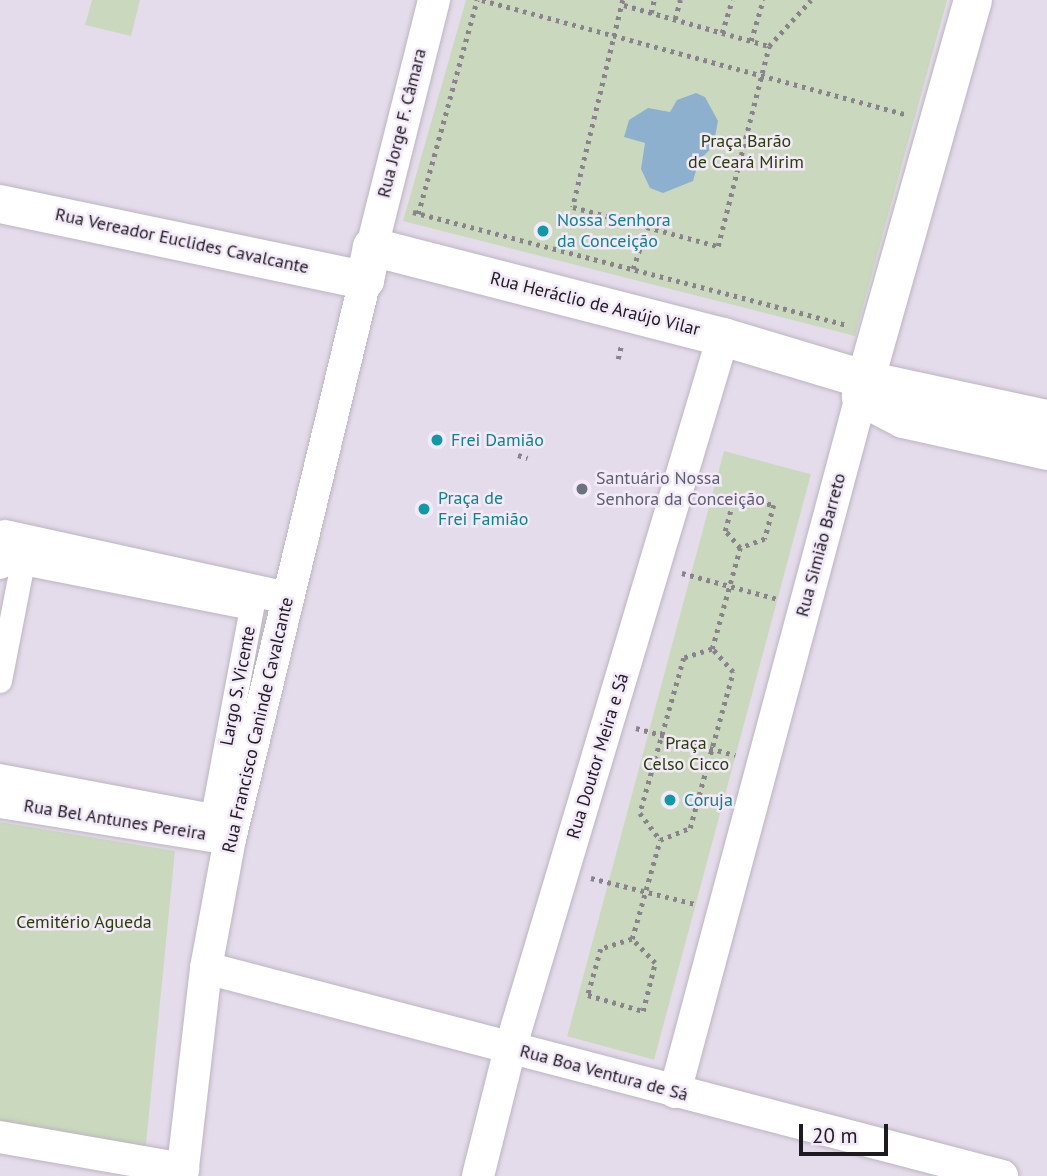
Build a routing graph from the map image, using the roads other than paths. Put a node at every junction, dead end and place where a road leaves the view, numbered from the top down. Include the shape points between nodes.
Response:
1 (434, 0) edge
2 (973, 0) edge
3 (0, 204) edge
4 (368, 263) junction
5 (723, 337) junction
6 (864, 388) junction
7 (1047, 419) edge
8 (1047, 452) edge
9 (2, 545) edge
10 (287, 598) junction
11 (0, 681) edge
12 (0, 776) edge
13 (0, 802) edge
14 (230, 839) junction
15 (206, 968) junction
16 (510, 1049) junction
17 (676, 1092) junction
18 (0, 1137) edge
19 (902, 1163) edge
20 (182, 1172) edge
21 (478, 1176) edge
22 (1002, 1176) edge

1 - 4 street, Rua Jorge F. Câmara
2 - 6 street, Rua Simião Barreto
3 - 4 street, Rua Vereador Euclides Cavalcante
4 - 5 street, Rua Heráclio de Araújo Vilar
4 - 10 street, Rua Francisco Caninde Cavalcante
5 - 6 street, Rua Heráclio de Araújo Vilar via 818,365
5 - 16 street, Rua Doutor Meira e Sá
6 - 7 street, Rua Heráclio de Araújo Vilar
6 - 8 street via 903,419
6 - 17 street, Rua Simião Barreto
9 - 10 street
10 - 14 street, Rua Francisco Caninde Cavalcante
11 - 12 street, Largo S. Vicente via 23,563 252,608 213,816
13 - 14 street, Rua Bel Antunes Pereira
14 - 15 street, Rua Francisco Caninde Cavalcante
15 - 16 street, Rua Boa Ventura de Sá
15 - 20 street, Rua Francisco Caninde Cavalcante
16 - 17 street, Rua Boa Ventura de Sá
16 - 21 street, Rua Doutor Meira e Sá
17 - 19 street, Rua Boa Ventura de Sá
18 - 20 street
19 - 22 street, Rua Boa Ventura de Sá

